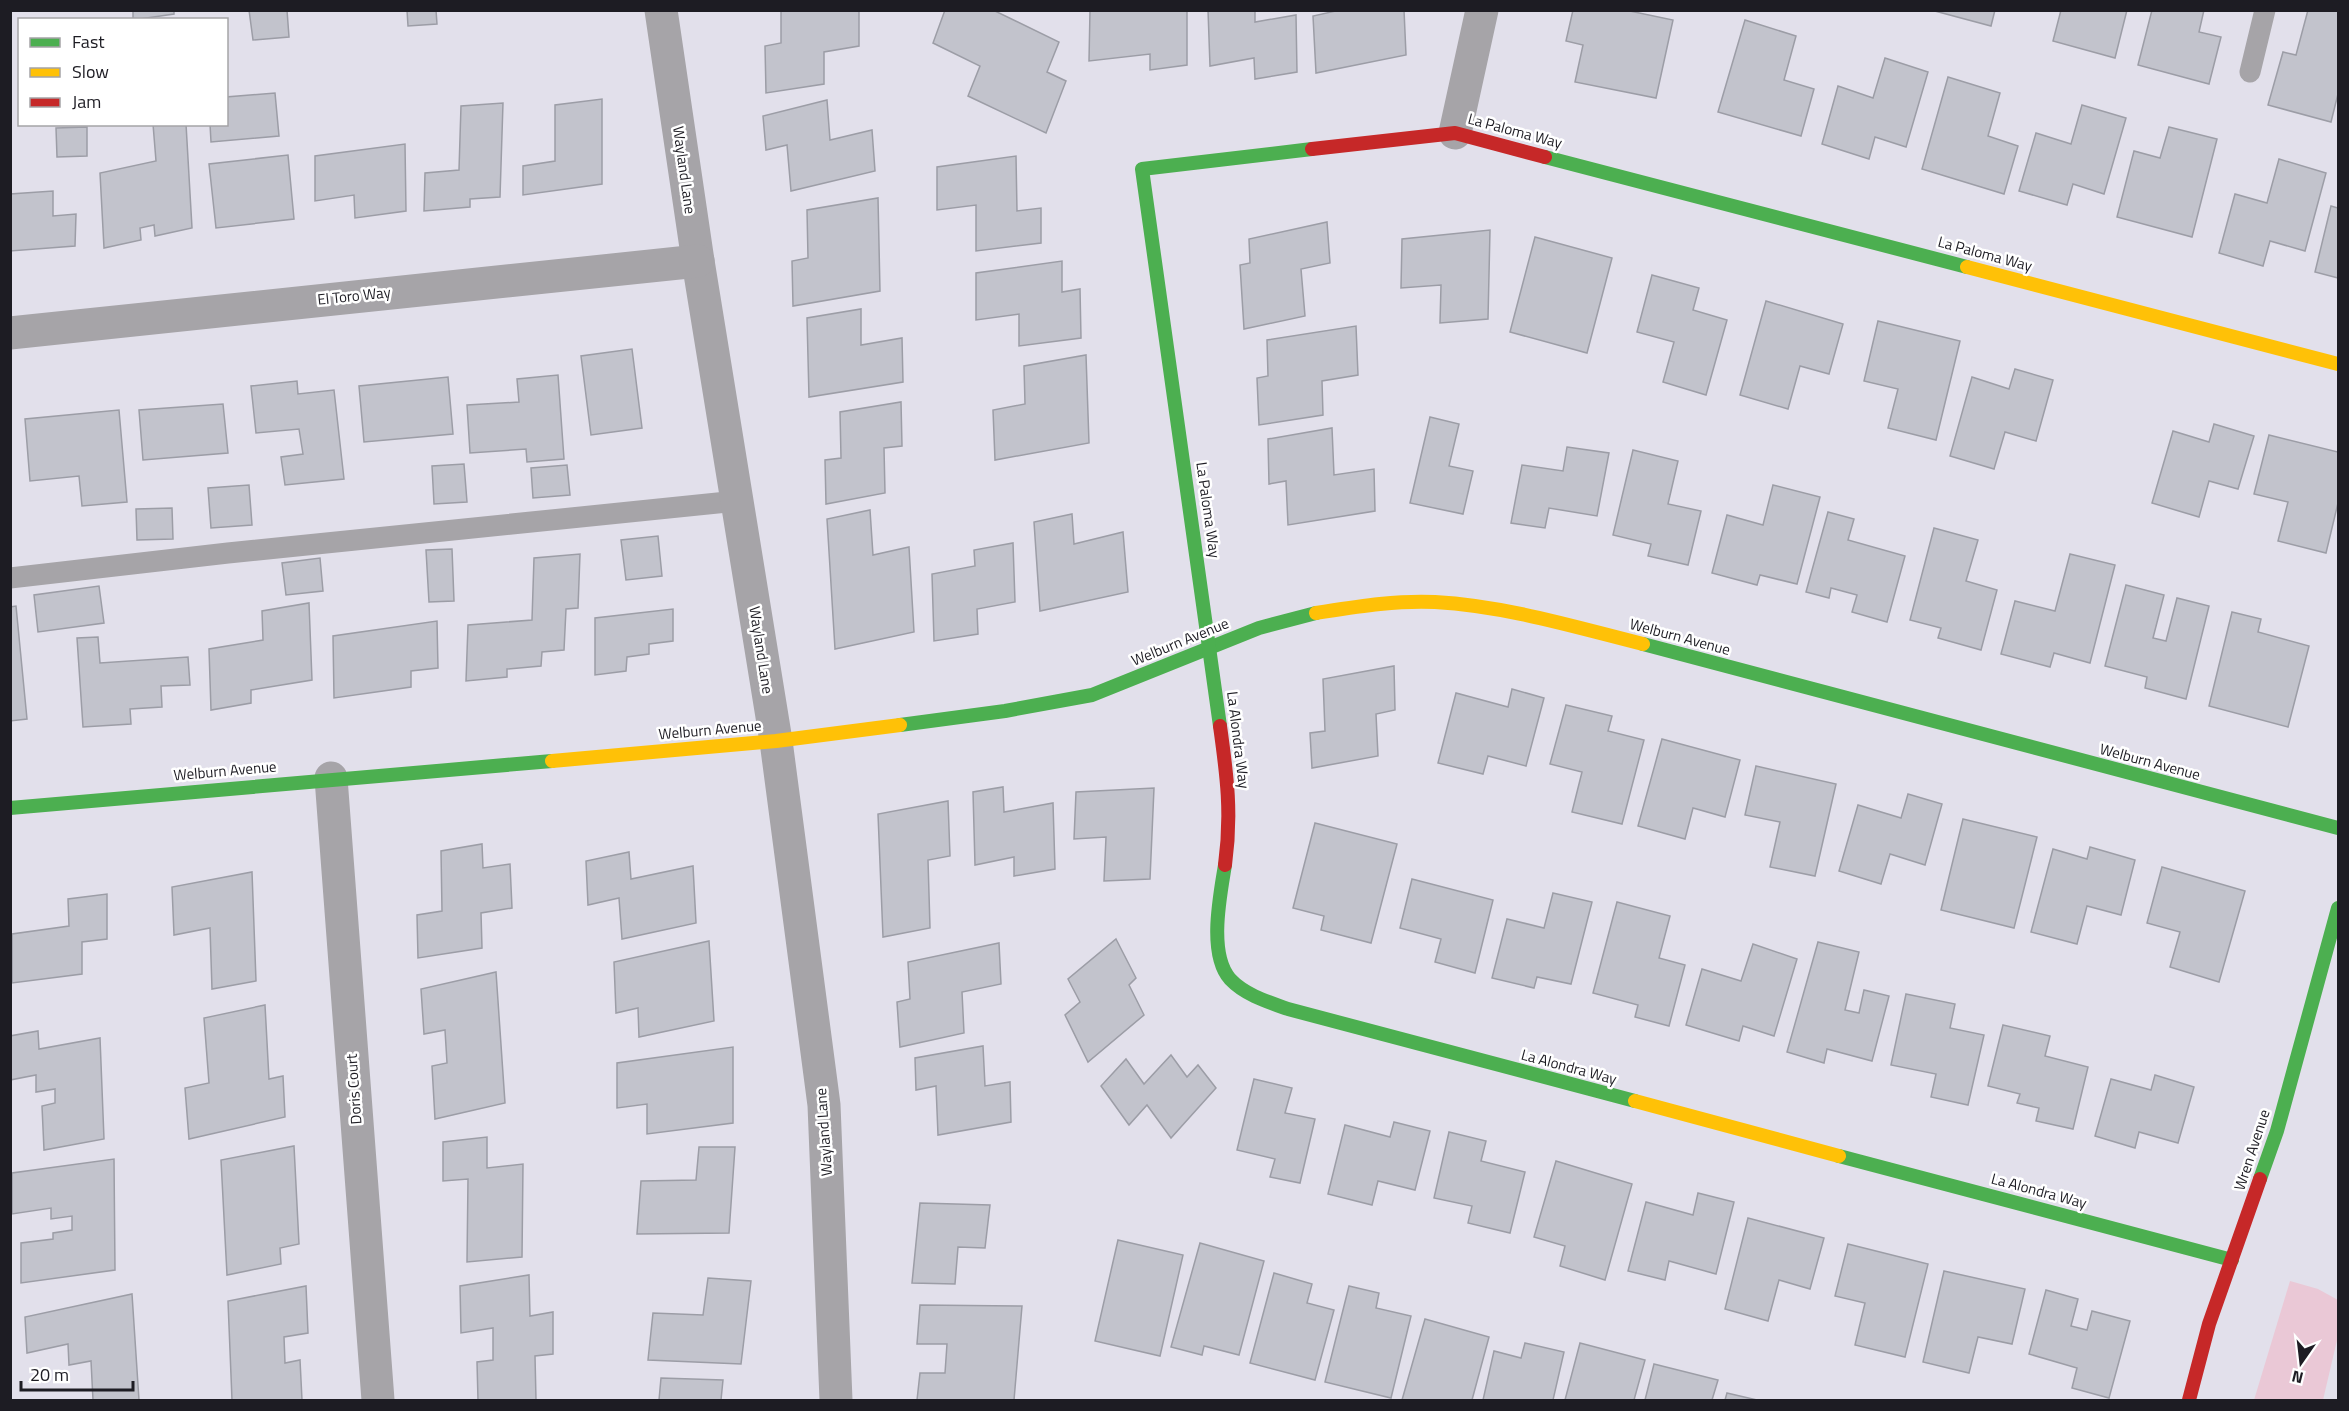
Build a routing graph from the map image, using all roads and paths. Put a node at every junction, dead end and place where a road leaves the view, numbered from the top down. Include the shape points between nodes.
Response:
1 (661, 10) edge
2 (1482, 10) edge
3 (2265, 10) edge
4 (2250, 72) dead end
5 (1455, 133) junction
6 (698, 261) junction
7 (10, 333) edge
8 (2338, 364) edge
9 (737, 501) junction
10 (10, 578) edge
11 (1210, 647) junction
12 (776, 741) junction
13 (331, 778) junction
14 (10, 808) edge
15 (2338, 828) edge
16 (2338, 908) edge
17 (2232, 1260) junction
18 (378, 1401) edge
19 (836, 1401) edge
20 (2188, 1401) edge

1 - 6 street, Wayland Lane
2 - 5 street
3 - 4 lane
5 - 8 street, La Paloma Way
5 - 11 street, La Paloma Way via 1142,169
6 - 7 street, El Toro Way
6 - 9 street, Wayland Lane
9 - 10 lane
9 - 12 street, Wayland Lane
11 - 12 street, Welburn Avenue via 1092,695 1005,711
11 - 15 street, Welburn Avenue via 1308,614 1360,606 1434,602 1507,611 1584,628
11 - 17 street, La Alondra Way via 1229,794 1217,938 1219,958 1227,975 1244,990 1288,1009
12 - 13 street, Welburn Avenue
12 - 19 street, Wayland Lane via 824,1105
13 - 14 street, Welburn Avenue
13 - 18 street, Doris Court
16 - 17 street, Wren Avenue via 2277,1131
17 - 20 street, Wren Avenue

